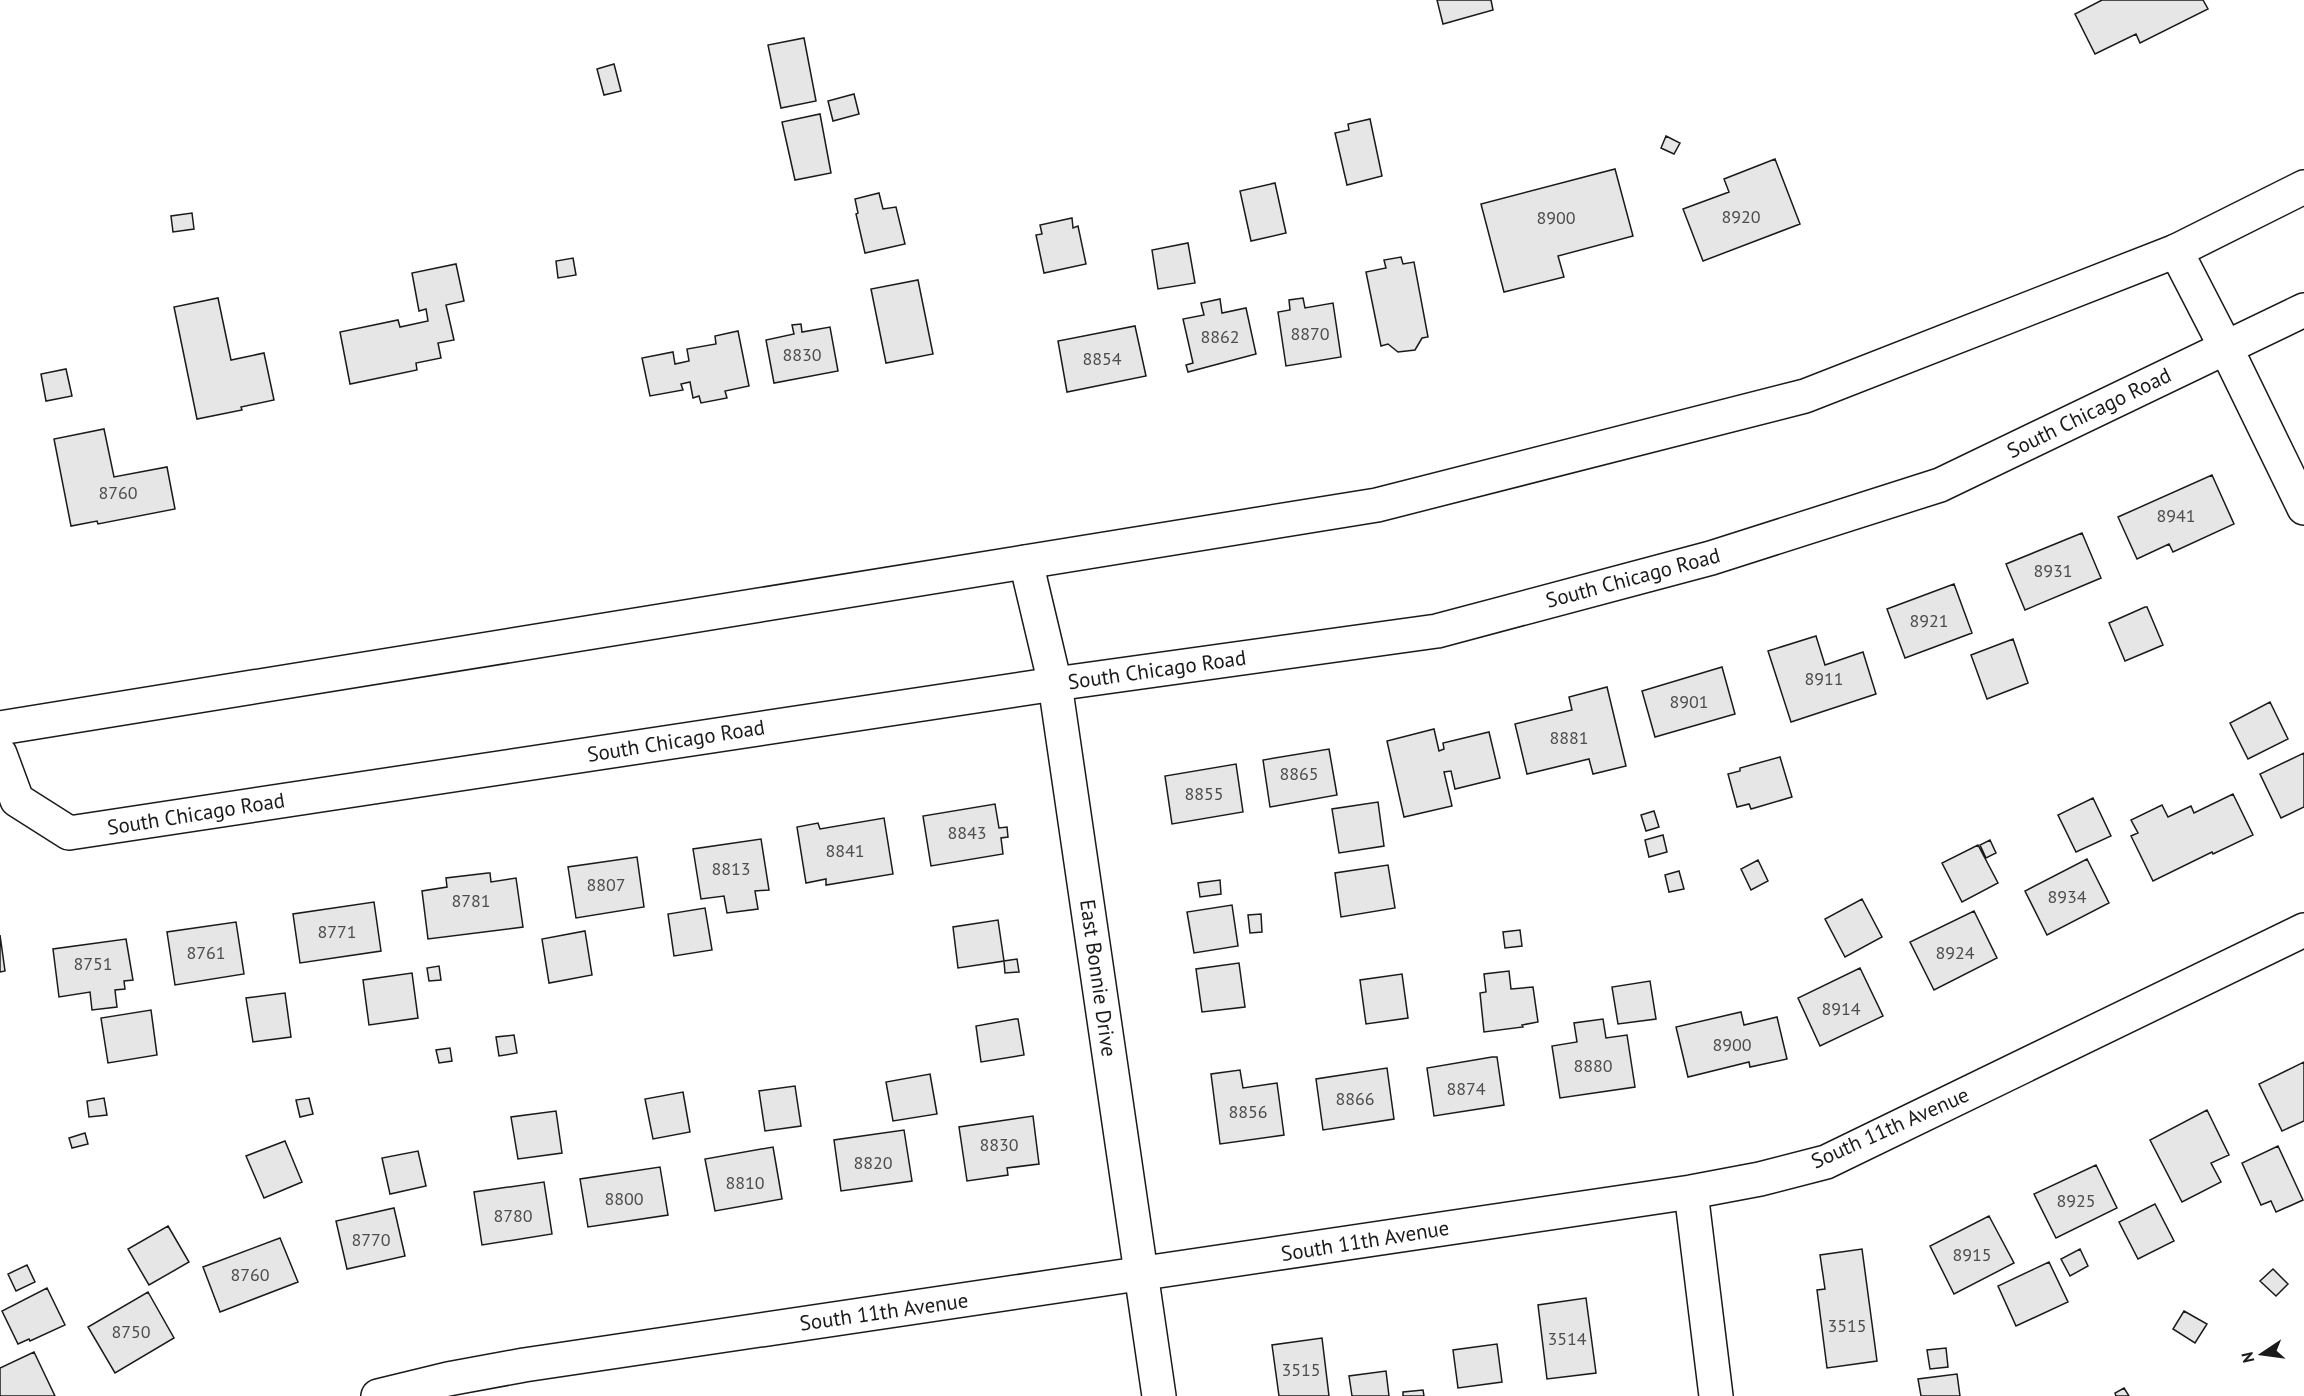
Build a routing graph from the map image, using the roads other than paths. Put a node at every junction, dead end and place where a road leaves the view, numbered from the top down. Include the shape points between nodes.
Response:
1 (2304, 187) edge
2 (2176, 250) junction
3 (2304, 310) edge
4 (2225, 346) junction
5 (2304, 508) edge
6 (1026, 562) junction
7 (1055, 684) junction
8 (0, 728) edge
9 (0, 754) edge
10 (2304, 930) edge
11 (1692, 1192) junction
12 (1141, 1274) junction
13 (378, 1396) edge
14 (1159, 1396) edge
15 (1716, 1396) edge

1 - 2 street
2 - 4 street
2 - 6 street via 1805,396 1377,505
3 - 4 street, South Chicago Road
4 - 5 street
4 - 7 street, South Chicago Road via 1940,485 1711,558 1437,631
6 - 7 street, East Bonnie Drive
6 - 8 street
7 - 9 street, South Chicago Road via 69,833 17,801
7 - 12 street, East Bonnie Drive
10 - 11 street, South 11th Avenue via 1826,1162
11 - 12 street, South 11th Avenue
11 - 15 street
12 - 13 street, South 11th Avenue via 524,1365
12 - 14 street, East Bonnie Drive

